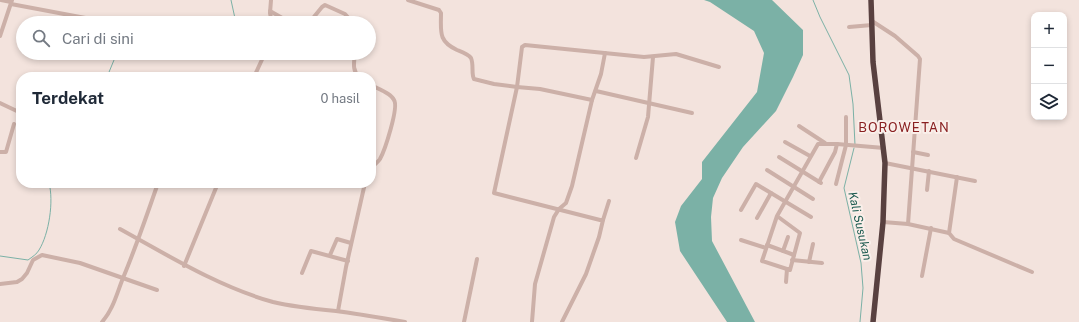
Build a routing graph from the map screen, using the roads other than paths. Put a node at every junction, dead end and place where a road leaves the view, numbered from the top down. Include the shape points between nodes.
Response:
1 (1, 0) edge
2 (271, 0) edge
3 (408, 0) edge
4 (871, 0) edge
5 (11, 2) edge
6 (270, 12) junction
7 (78, 16) edge
8 (271, 16) edge
9 (278, 16) edge
10 (315, 16) edge
11 (348, 16) edge
12 (2, 23) edge
13 (872, 23) junction
14 (849, 27) dead end
15 (0, 36) edge
16 (605, 53) junction
17 (653, 57) junction
18 (262, 60) edge
19 (355, 60) edge
20 (719, 67) dead end
21 (256, 72) edge
22 (356, 72) edge
23 (517, 87) junction
24 (376, 88) edge
25 (596, 91) junction
26 (592, 100) junction
27 (0, 103) edge
28 (649, 104) junction
29 (16, 111) edge
30 (692, 113) dead end
31 (846, 117) dead end
32 (14, 124) dead end
33 (799, 126) dead end
34 (786, 142) dead end
35 (825, 143) junction
36 (838, 144) junction
37 (846, 145) junction
38 (884, 148) junction
39 (0, 152) edge
40 (913, 152) junction
41 (928, 154) dead end
42 (810, 156) junction
43 (779, 157) dead end
44 (636, 158) dead end
45 (376, 162) edge
46 (885, 163) junction
47 (912, 168) junction
48 (767, 170) dead end
49 (929, 171) junction
50 (802, 172) junction
51 (957, 177) junction
52 (975, 181) dead end
53 (836, 184) dead end
54 (793, 187) junction
55 (156, 188) edge
56 (216, 188) edge
57 (365, 188) edge
58 (927, 190) dead end
59 (771, 193) junction
60 (813, 199) dead end
61 (609, 201) dead end
62 (784, 201) junction
63 (559, 209) junction
64 (741, 210) dead end
65 (777, 216) junction
66 (811, 217) dead end
67 (757, 218) dead end
68 (603, 220) junction
69 (882, 222) junction
70 (908, 224) junction
71 (931, 228) junction
72 (120, 229) dead end
73 (949, 233) junction
74 (788, 237) dead end
75 (139, 239) junction
76 (741, 240) dead end
77 (351, 243) junction
78 (813, 244) dead end
79 (767, 247) junction
80 (783, 251) junction
81 (330, 255) junction
82 (794, 255) junction
83 (477, 259) dead end
84 (792, 260) junction
85 (348, 261) junction
86 (809, 262) junction
87 (822, 263) dead end
88 (184, 266) junction
89 (787, 269) junction
90 (1032, 272) dead end
91 (302, 273) dead end
92 (922, 276) dead end
93 (124, 278) junction
94 (786, 282) dead end
95 (0, 284) edge
96 (157, 290) dead end
97 (338, 312) junction
98 (102, 322) edge
99 (405, 322) edge
100 (464, 322) edge
101 (532, 322) edge
102 (562, 322) edge
103 (874, 322) edge

1 - 5 street
2 - 6 street
3 - 23 street via 433,7 440,12 442,39 471,58 474,79
4 - 13 highway
5 - 7 street
5 - 12 street
6 - 8 street
6 - 9 street
10 - 11 street via 325,5
12 - 15 street
13 - 14 street
13 - 38 highway via 873,62
13 - 40 street via 895,36 919,57
16 - 17 street
16 - 23 street via 524,45
16 - 25 street
17 - 20 street via 676,54
17 - 28 street
18 - 21 street
19 - 22 street
23 - 26 street
23 - 63 street via 494,193
24 - 45 street via 392,97 396,105 390,131
25 - 26 street
25 - 28 street
26 - 63 street via 572,186 566,203
27 - 29 street
28 - 30 street
28 - 44 street via 648,117
31 - 37 street
32 - 39 street via 6,152
33 - 35 street
34 - 42 street
35 - 36 street
35 - 42 street via 818,144
36 - 37 street
36 - 50 street via 820,182
37 - 38 street
37 - 53 street
38 - 46 highway
40 - 41 street
40 - 47 street
42 - 50 street
43 - 50 street
46 - 47 street
46 - 69 highway
47 - 49 street
47 - 70 street
48 - 54 street
49 - 51 street
49 - 58 street
50 - 54 street
51 - 52 street
51 - 73 street
54 - 60 street
54 - 62 street
55 - 75 street
56 - 88 street
57 - 77 street
59 - 62 street
59 - 64 street via 756,184
59 - 67 street
61 - 68 street
62 - 65 street
62 - 66 street
63 - 68 street
63 - 101 street via 554,217 535,284
65 - 79 street
65 - 82 street via 800,232
68 - 102 street via 586,274
69 - 70 street
69 - 103 highway
70 - 71 street
71 - 73 street
71 - 92 street
72 - 75 street
73 - 90 street via 954,239
74 - 80 street
75 - 88 street
75 - 93 street
76 - 79 street
77 - 81 street via 338,239
77 - 85 street
78 - 86 street
79 - 80 street
79 - 89 street via 762,261
80 - 82 street
81 - 85 street
81 - 91 street via 311,250
82 - 84 street
83 - 100 street
84 - 86 street
84 - 89 street via 790,270
85 - 97 street
86 - 87 street
88 - 97 street via 265,300
89 - 94 street
93 - 95 street via 80,262 42,255 33,260 22,279
93 - 96 street
93 - 98 street
97 - 99 street

